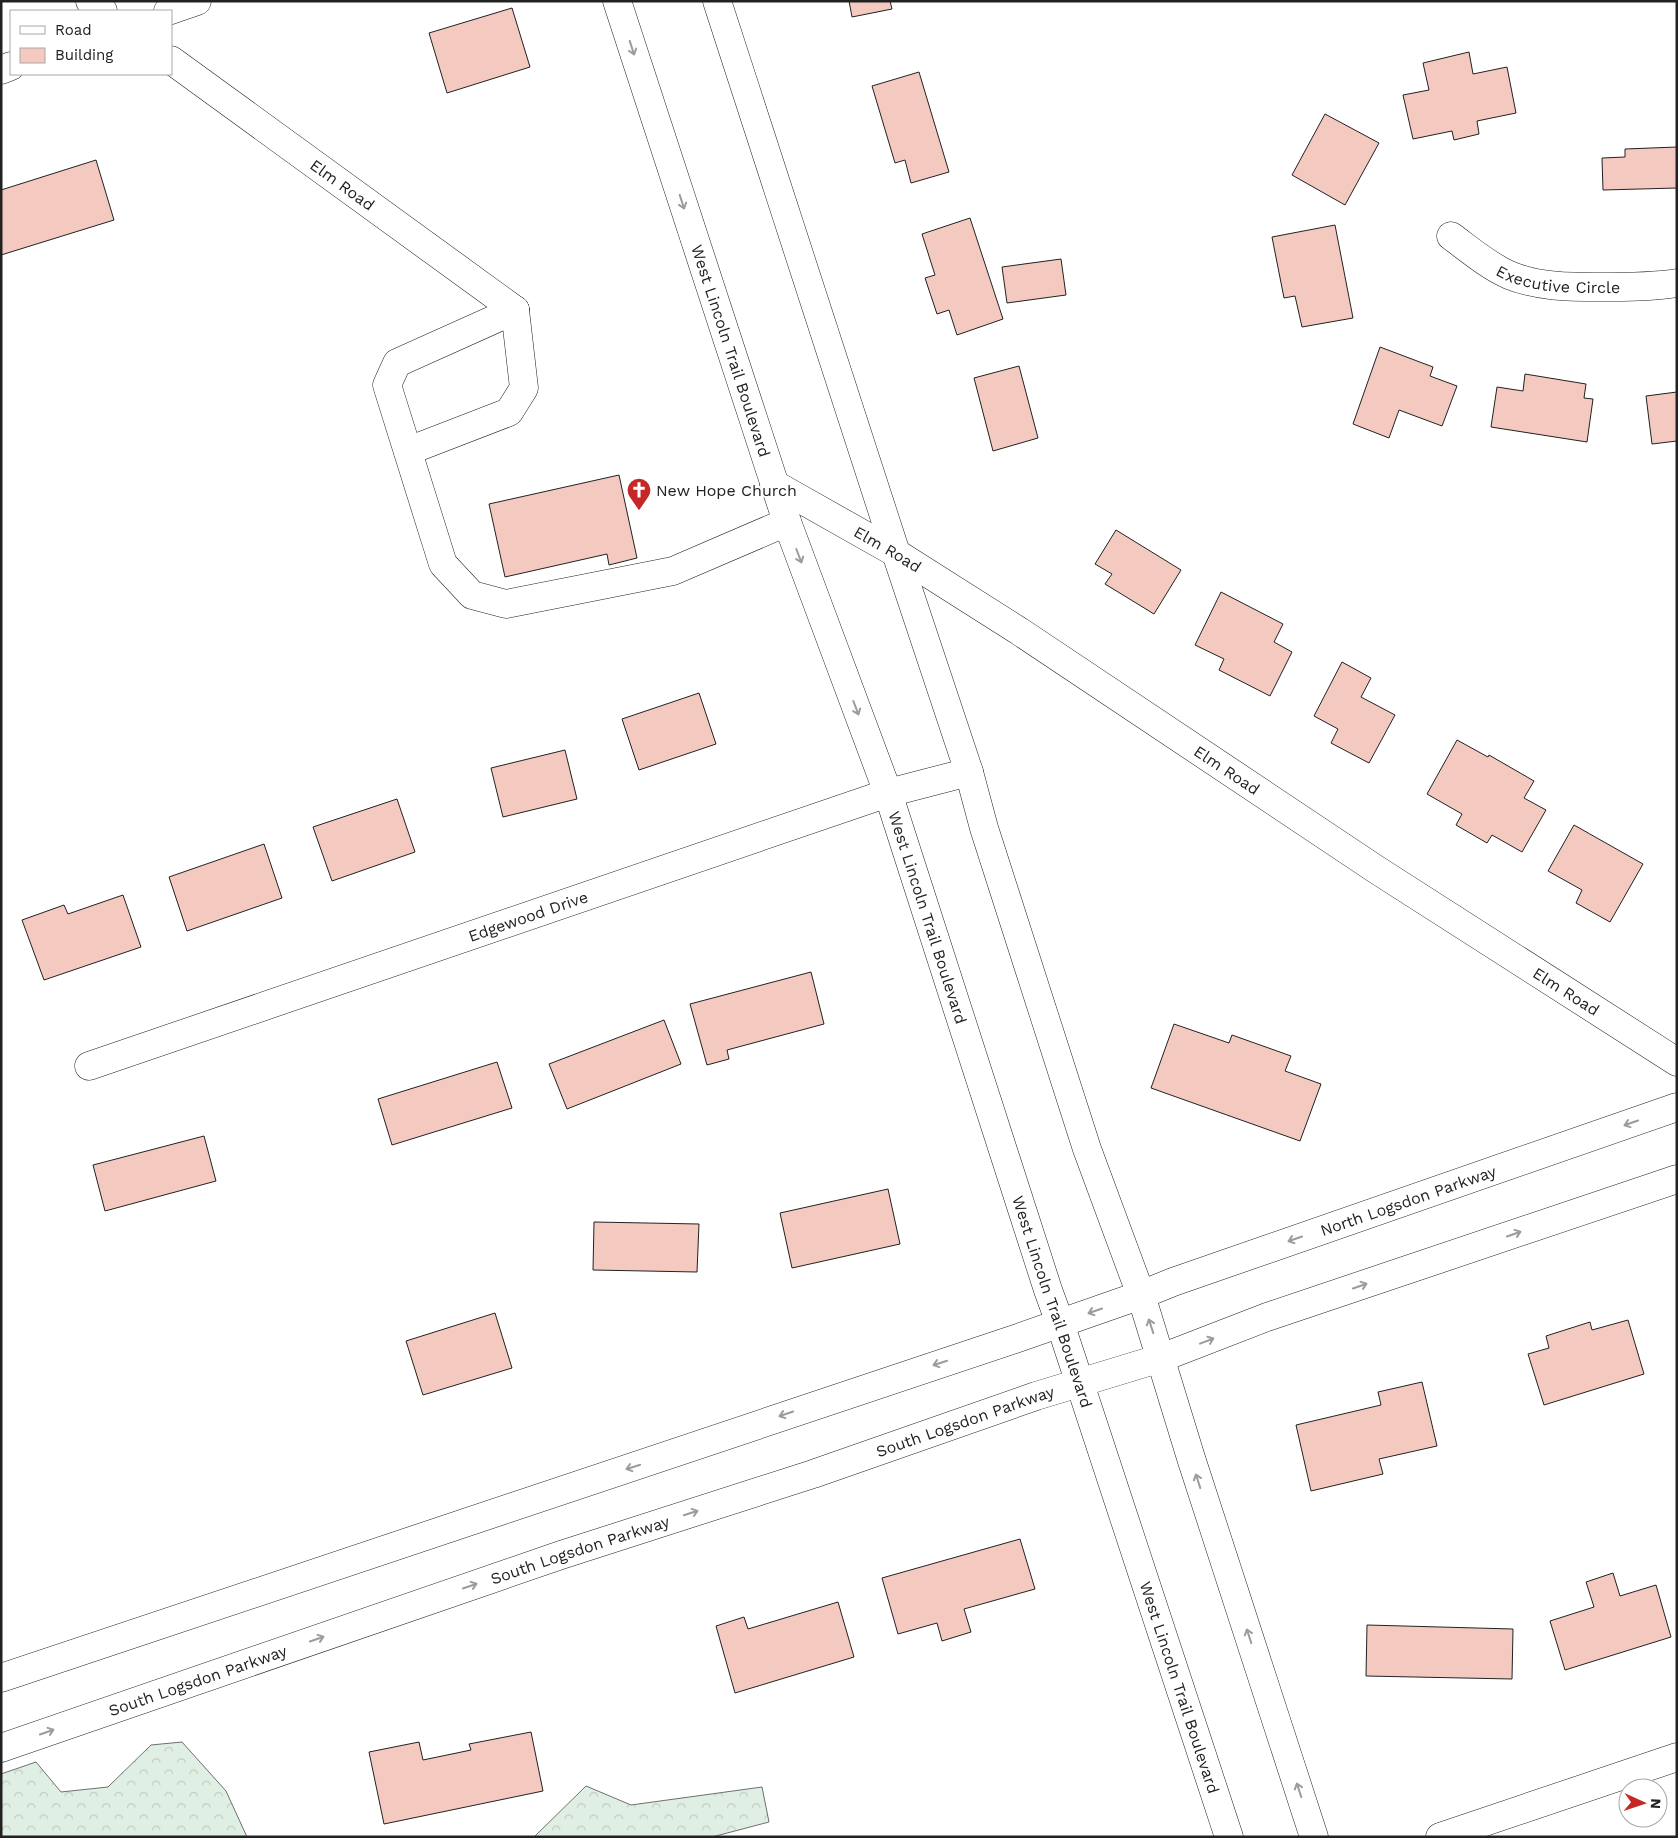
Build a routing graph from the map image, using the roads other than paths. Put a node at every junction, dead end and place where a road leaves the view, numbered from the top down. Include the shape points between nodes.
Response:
1 (90, 1) edge
2 (197, 1) edge
3 (617, 1) edge
4 (718, 1) edge
5 (103, 10) edge
6 (171, 10) edge
7 (172, 61) edge
8 (1451, 236) dead end
9 (1677, 283) edge
10 (515, 310) junction
11 (408, 451) junction
12 (774, 484) junction
13 (786, 522) junction
14 (896, 553) junction
15 (969, 772) junction
16 (888, 793) junction
17 (1677, 1062) edge
18 (89, 1066) dead end
19 (1677, 1107) edge
20 (1677, 1179) edge
21 (1141, 1295) junction
22 (1060, 1323) junction
23 (1161, 1358) junction
24 (1079, 1384) junction
25 (1, 1678) edge
26 (1, 1748) edge
27 (1677, 1757) edge
28 (1229, 1837) edge
29 (1314, 1837) edge
30 (1440, 1837) edge

1 - 5 main road
2 - 6 main road
3 -> 12 main road, West Lincoln Trail Boulevard
4 - 14 main road
7 - 10 main road, Elm Road
8 - 9 main road, Executive Circle via 1486,263 1534,283 1561,287 1646,287
10 - 11 main road via 524,388 509,412
10 - 11 main road via 397,363 387,385
11 - 13 main road via 444,564 472,595 506,604 673,571
12 - 13 main road, West Lincoln Trail Boulevard
12 - 14 main road, Elm Road
13 -> 16 main road, West Lincoln Trail Boulevard
14 - 15 main road
14 - 17 main road, Elm Road via 1019,631 1377,870
15 - 16 main road, Edgewood Drive
15 - 21 main road via 1087,1149
16 - 18 main road, Edgewood Drive
16 - 22 main road, West Lincoln Trail Boulevard
19 -> 21 main road, North Logsdon Parkway
23 -> 20 main road via 1267,1318
21 -> 22 main road
23 -> 21 main road
22 - 24 main road, West Lincoln Trail Boulevard
22 -> 25 main road
23 - 24 main road, South Logsdon Parkway
29 -> 23 main road
26 -> 24 main road, South Logsdon Parkway via 561,1555
24 - 28 main road, West Lincoln Trail Boulevard
27 - 30 main road

